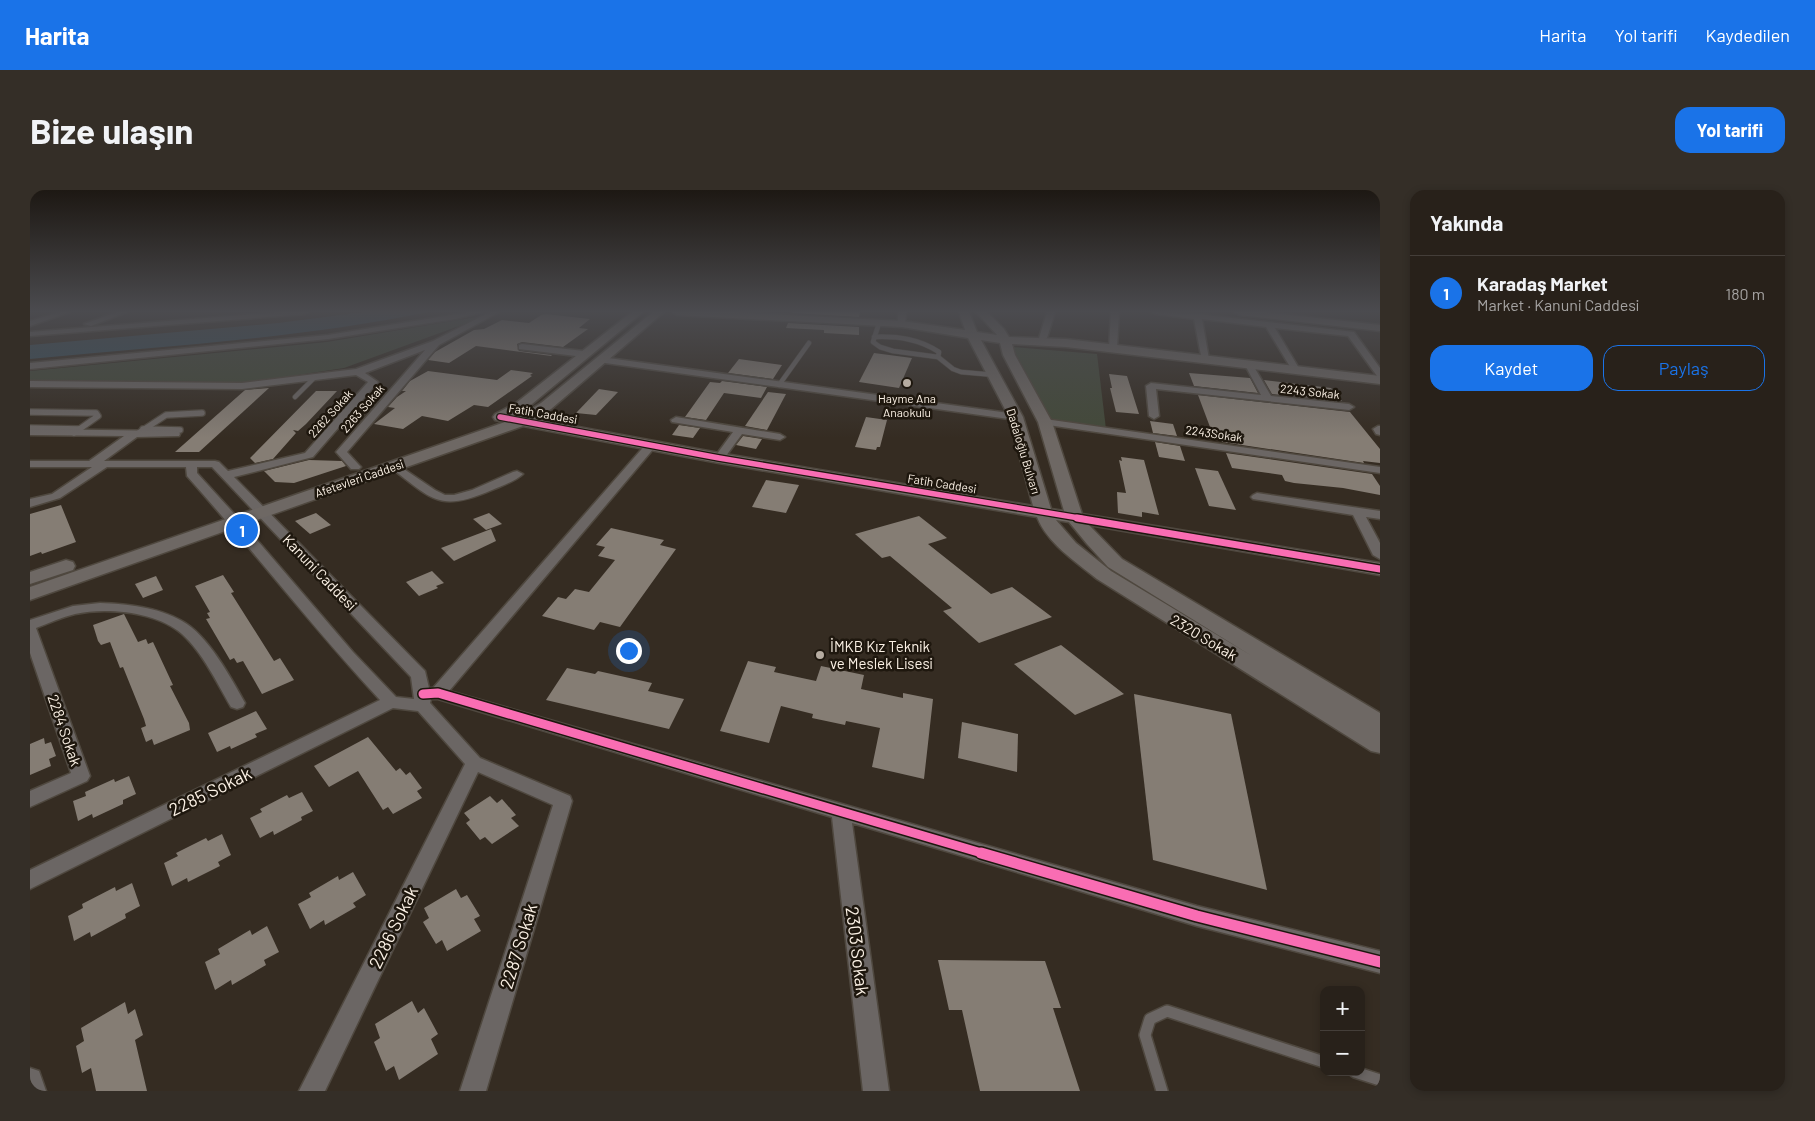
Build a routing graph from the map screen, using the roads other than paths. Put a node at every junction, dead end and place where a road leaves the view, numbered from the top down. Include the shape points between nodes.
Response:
1 (153, 354) edge
2 (405, 354) edge
3 (425, 354) edge
4 (584, 354) edge
5 (608, 354) edge
6 (801, 354) edge
7 (911, 354) edge
8 (983, 354) edge
9 (1009, 354) edge
10 (1159, 354) edge
11 (1204, 354) edge
12 (1287, 354) edge
13 (1366, 354) edge
14 (938, 357) joint
15 (601, 360) junction
16 (1205, 360) junction
17 (1249, 365) junction
18 (30, 366) edge
19 (1296, 370) junction
20 (358, 372) junction
21 (1380, 374) edge
22 (995, 375) junction
23 (315, 378) junction
24 (1380, 380) edge
25 (30, 384) edge
26 (779, 385) junction
27 (295, 397) dead end
28 (1268, 399) junction
29 (1349, 407) dead end
30 (30, 412) edge
31 (202, 413) dead end
32 (1154, 416) dead end
33 (500, 417) junction
34 (1016, 417) junction
35 (676, 420) dead end
36 (522, 421) junction
37 (1045, 422) junction
38 (30, 428) edge
39 (740, 430) junction
40 (77, 431) junction
41 (30, 432) edge
42 (138, 432) junction
43 (178, 432) dead end
44 (780, 437) dead end
45 (651, 445) junction
46 (333, 452) junction
47 (309, 455) junction
48 (719, 458) junction
49 (30, 464) edge
50 (98, 464) junction
51 (192, 465) junction
52 (395, 466) junction
53 (355, 467) junction
54 (1380, 470) edge
55 (517, 474) dead end
56 (226, 475) junction
57 (1257, 497) dead end
58 (30, 503) edge
59 (257, 507) junction
60 (1044, 511) junction
61 (1357, 511) junction
62 (1380, 515) edge
63 (1074, 516) junction
64 (230, 517) junction
65 (1380, 555) edge
66 (1380, 569) edge
67 (30, 578) edge
68 (30, 594) edge
69 (30, 625) edge
70 (30, 631) edge
71 (34, 656) edge
72 (428, 698) junction
73 (391, 702) junction
74 (237, 703) dead end
75 (1380, 724) edge
76 (1380, 744) edge
77 (474, 763) junction
78 (30, 799) edge
79 (563, 801) joint
80 (841, 810) junction
81 (30, 880) edge
82 (1380, 962) edge
83 (1320, 1061) edge
84 (1365, 1075) edge
85 (30, 1080) edge
86 (1380, 1080) edge
87 (33, 1091) edge
88 (312, 1091) edge
89 (473, 1091) edge
90 (876, 1091) edge
91 (1162, 1091) edge

1 - 18 street
2 - 20 street
3 - 46 street, 2263 Sokak
4 - 33 main road, Afetevleri Caddesi via 521,406
5 - 15 main road, Afetevleri Caddesi
6 - 26 lane
7 - 14 lane
8 - 22 main road, Dadaloğlu Bulvarı
9 - 37 main road, Dadaloğlu Bulvarı
10 - 16 main road
11 - 16 street
12 - 19 street
13 - 21 street
14 - 22 lane via 958,371
15 - 26 street
15 - 36 main road, Afetevleri Caddesi via 546,406
16 - 17 main road
17 - 19 main road
17 - 28 street, 2243 Sokak
19 - 24 main road
20 - 23 street
20 - 47 street, 2262 Sokak via 374,382
22 - 34 main road, Dadaloğlu Bulvarı
23 - 25 street via 242,386
23 - 27 lane
26 - 34 street
28 - 29 street, 2243 Sokak
28 - 32 street, 2243 Sokak via 1151,386
30 - 40 lane via 96,413 98,416
31 - 42 lane via 170,412
33 - 36 main road, Fatih Caddesi
33 - 53 main road, Afetevleri Caddesi
34 - 60 main road, Dadaloğlu Bulvarı
35 - 39 street
36 - 45 main road, Fatih Caddesi
36 - 52 main road, Afetevleri Caddesi
37 - 54 street, 2243Sokak
37 - 63 main road, Dadaloğlu Bulvarı
38 - 40 lane
39 - 44 street
39 - 48 street
40 - 41 street
40 - 42 street
42 - 43 street
42 - 50 street
45 - 48 main road, Fatih Caddesi
45 - 72 street
46 - 47 street
46 - 53 street, 2263 Sokak
47 - 56 street, 2262 Sokak
48 - 60 main road, Fatih Caddesi
49 - 50 street, Kanuni Caddesi
50 - 51 street, Kanuni Caddesi
50 - 58 street via 56,496
51 - 56 street, Kanuni Caddesi via 215,464
51 - 64 street, Kanuni Caddesi via 191,474
52 - 55 street via 444,499 464,497
52 - 59 main road, Afetevleri Caddesi
53 - 59 main road, Afetevleri Caddesi
56 - 59 street, Kanuni Caddesi
57 - 61 street
59 - 64 main road, Afetevleri Caddesi
59 - 72 street, Kanuni Caddesi via 419,676
60 - 63 main road, Fatih Caddesi
60 - 76 main road, 2320 Sokak via 1049,525 1104,575
61 - 62 street
61 - 65 street
63 - 66 main road, Fatih Caddesi
63 - 75 main road, 2320 Sokak via 1082,530 1115,563
64 - 67 main road, Afetevleri Caddesi
64 - 68 main road, Afetevleri Caddesi
64 - 73 street, Kanuni Caddesi
69 - 74 street via 90,608 130,609 158,615 186,630
70 - 71 street, 2284 Sokak
71 - 78 street, 2284 Sokak via 81,776
72 - 73 street
72 - 77 street, Kanuni Caddesi
72 - 80 street
73 - 81 street, 2285 Sokak
77 - 79 street, Kanuni Caddesi
77 - 88 street, 2286 Sokak
79 - 89 street, 2287 Sokak
80 - 82 street via 1197,916
80 - 90 street, 2303 Sokak
83 - 91 lane via 1167,1010 1150,1019 1145,1035
84 - 86 lane
85 - 87 street

